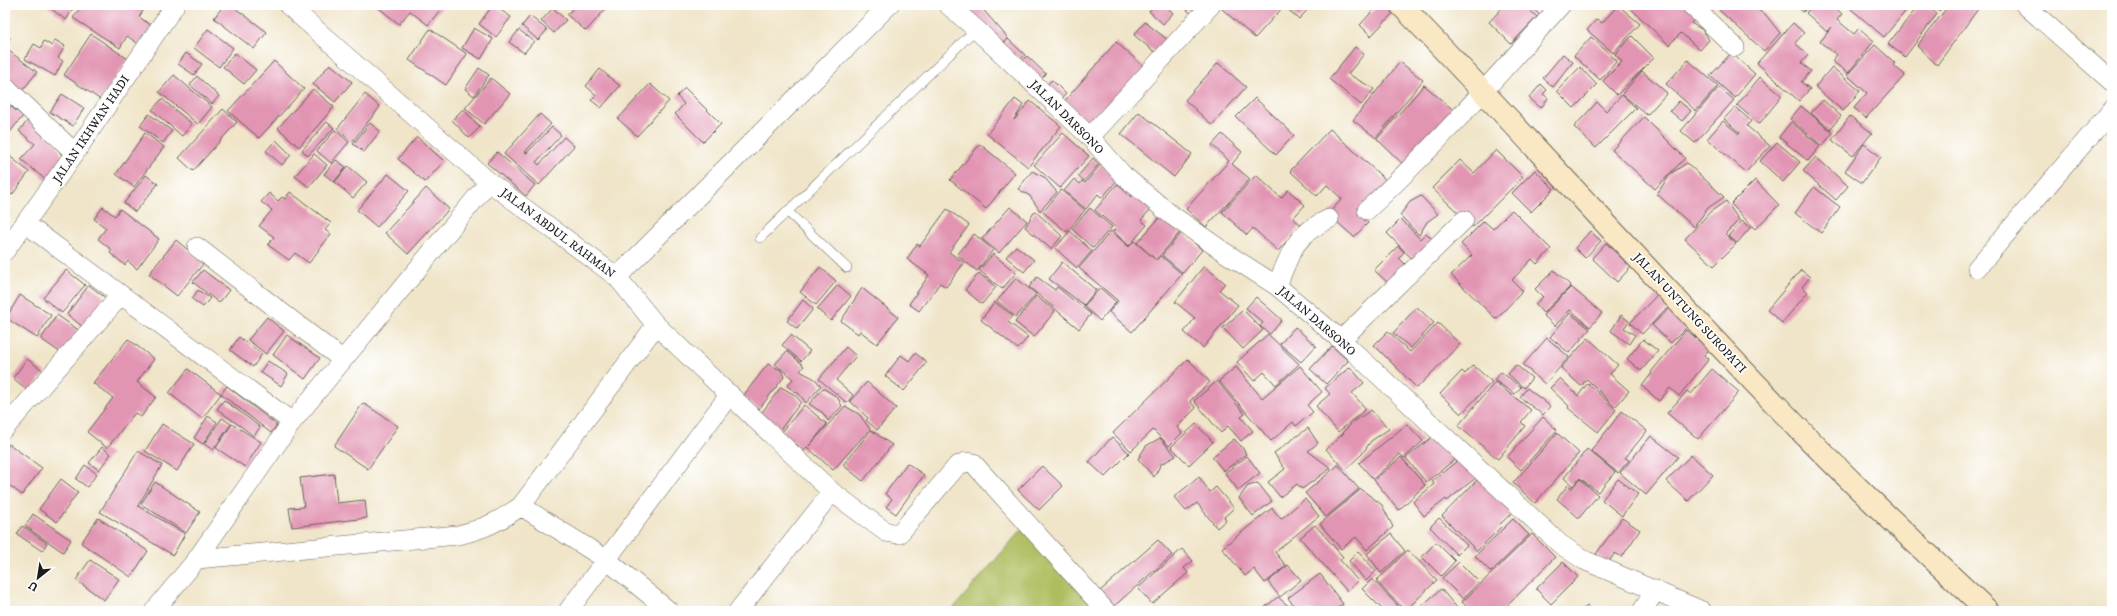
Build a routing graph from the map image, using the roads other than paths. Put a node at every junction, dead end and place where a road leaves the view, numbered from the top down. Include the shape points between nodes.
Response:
1 (175, 5) edge
2 (288, 5) edge
3 (889, 5) edge
4 (948, 5) edge
5 (1211, 5) edge
6 (1401, 5) edge
7 (1561, 5) edge
8 (1691, 5) edge
9 (2025, 5) edge
10 (976, 29) junction
11 (1734, 47) dead end
12 (2112, 82) edge
13 (5, 86) edge
14 (1484, 91) junction
15 (2112, 110) edge
16 (1090, 137) junction
17 (75, 153) junction
18 (490, 182) junction
19 (1367, 210) dead end
20 (787, 211) junction
21 (1329, 218) dead end
22 (1464, 220) dead end
23 (26, 224) junction
24 (760, 238) dead end
25 (197, 247) dead end
26 (5, 251) edge
27 (847, 268) dead end
28 (1977, 268) dead end
29 (617, 277) junction
30 (1277, 286) junction
31 (121, 295) junction
32 (656, 325) junction
33 (1341, 340) junction
34 (343, 360) junction
35 (730, 394) junction
36 (292, 422) junction
37 (5, 428) edge
38 (832, 492) junction
39 (521, 506) junction
40 (197, 559) junction
41 (607, 560) junction
42 (1656, 590) junction
43 (154, 611) edge
44 (568, 611) edge
45 (669, 611) edge
46 (738, 611) edge
47 (1106, 611) edge
48 (1642, 611) edge
49 (1702, 611) edge
50 (1988, 611) edge

1 - 17 street, JALAN IKHWAN HADI
2 - 18 street, JALAN ABDUL RAHMAN
3 - 29 street
4 - 10 street, JALAN DARSONO
5 - 16 street
6 - 14 main road, JALAN UNTUNG SUROPATI
7 - 14 street
8 - 11 street
9 - 12 street
10 - 16 street, JALAN DARSONO
10 - 20 lane
13 - 17 street
14 - 19 street via 1404,176
14 - 50 main road, JALAN UNTUNG SUROPATI via 1777,407 1834,465
15 - 28 street
16 - 30 street, JALAN DARSONO via 1123,175 1170,214
17 - 23 street, JALAN IKHWAN HADI
18 - 29 street, JALAN ABDUL RAHMAN
18 - 34 street
20 - 24 lane
20 - 27 lane
21 - 30 street via 1310,228 1293,246
22 - 33 street
23 - 26 street, JALAN IKHWAN HADI
23 - 31 street
25 - 34 street
29 - 32 street, JALAN ABDUL RAHMAN
30 - 33 street, JALAN DARSONO
31 - 36 street
31 - 37 street
32 - 35 street, JALAN ABDUL RAHMAN
32 - 39 street
33 - 42 street, JALAN DARSONO via 1560,544 1584,560
34 - 36 street
35 - 38 street, JALAN ABDUL RAHMAN
35 - 41 street
36 - 40 street
38 - 46 street
38 - 47 street, JALAN ABDUL RAHMAN via 886,532 899,534 957,466 966,462 973,463
39 - 40 street via 481,530 458,534
39 - 41 street
40 - 43 street
41 - 44 street
41 - 45 street
42 - 48 street
42 - 49 street, JALAN DARSONO

